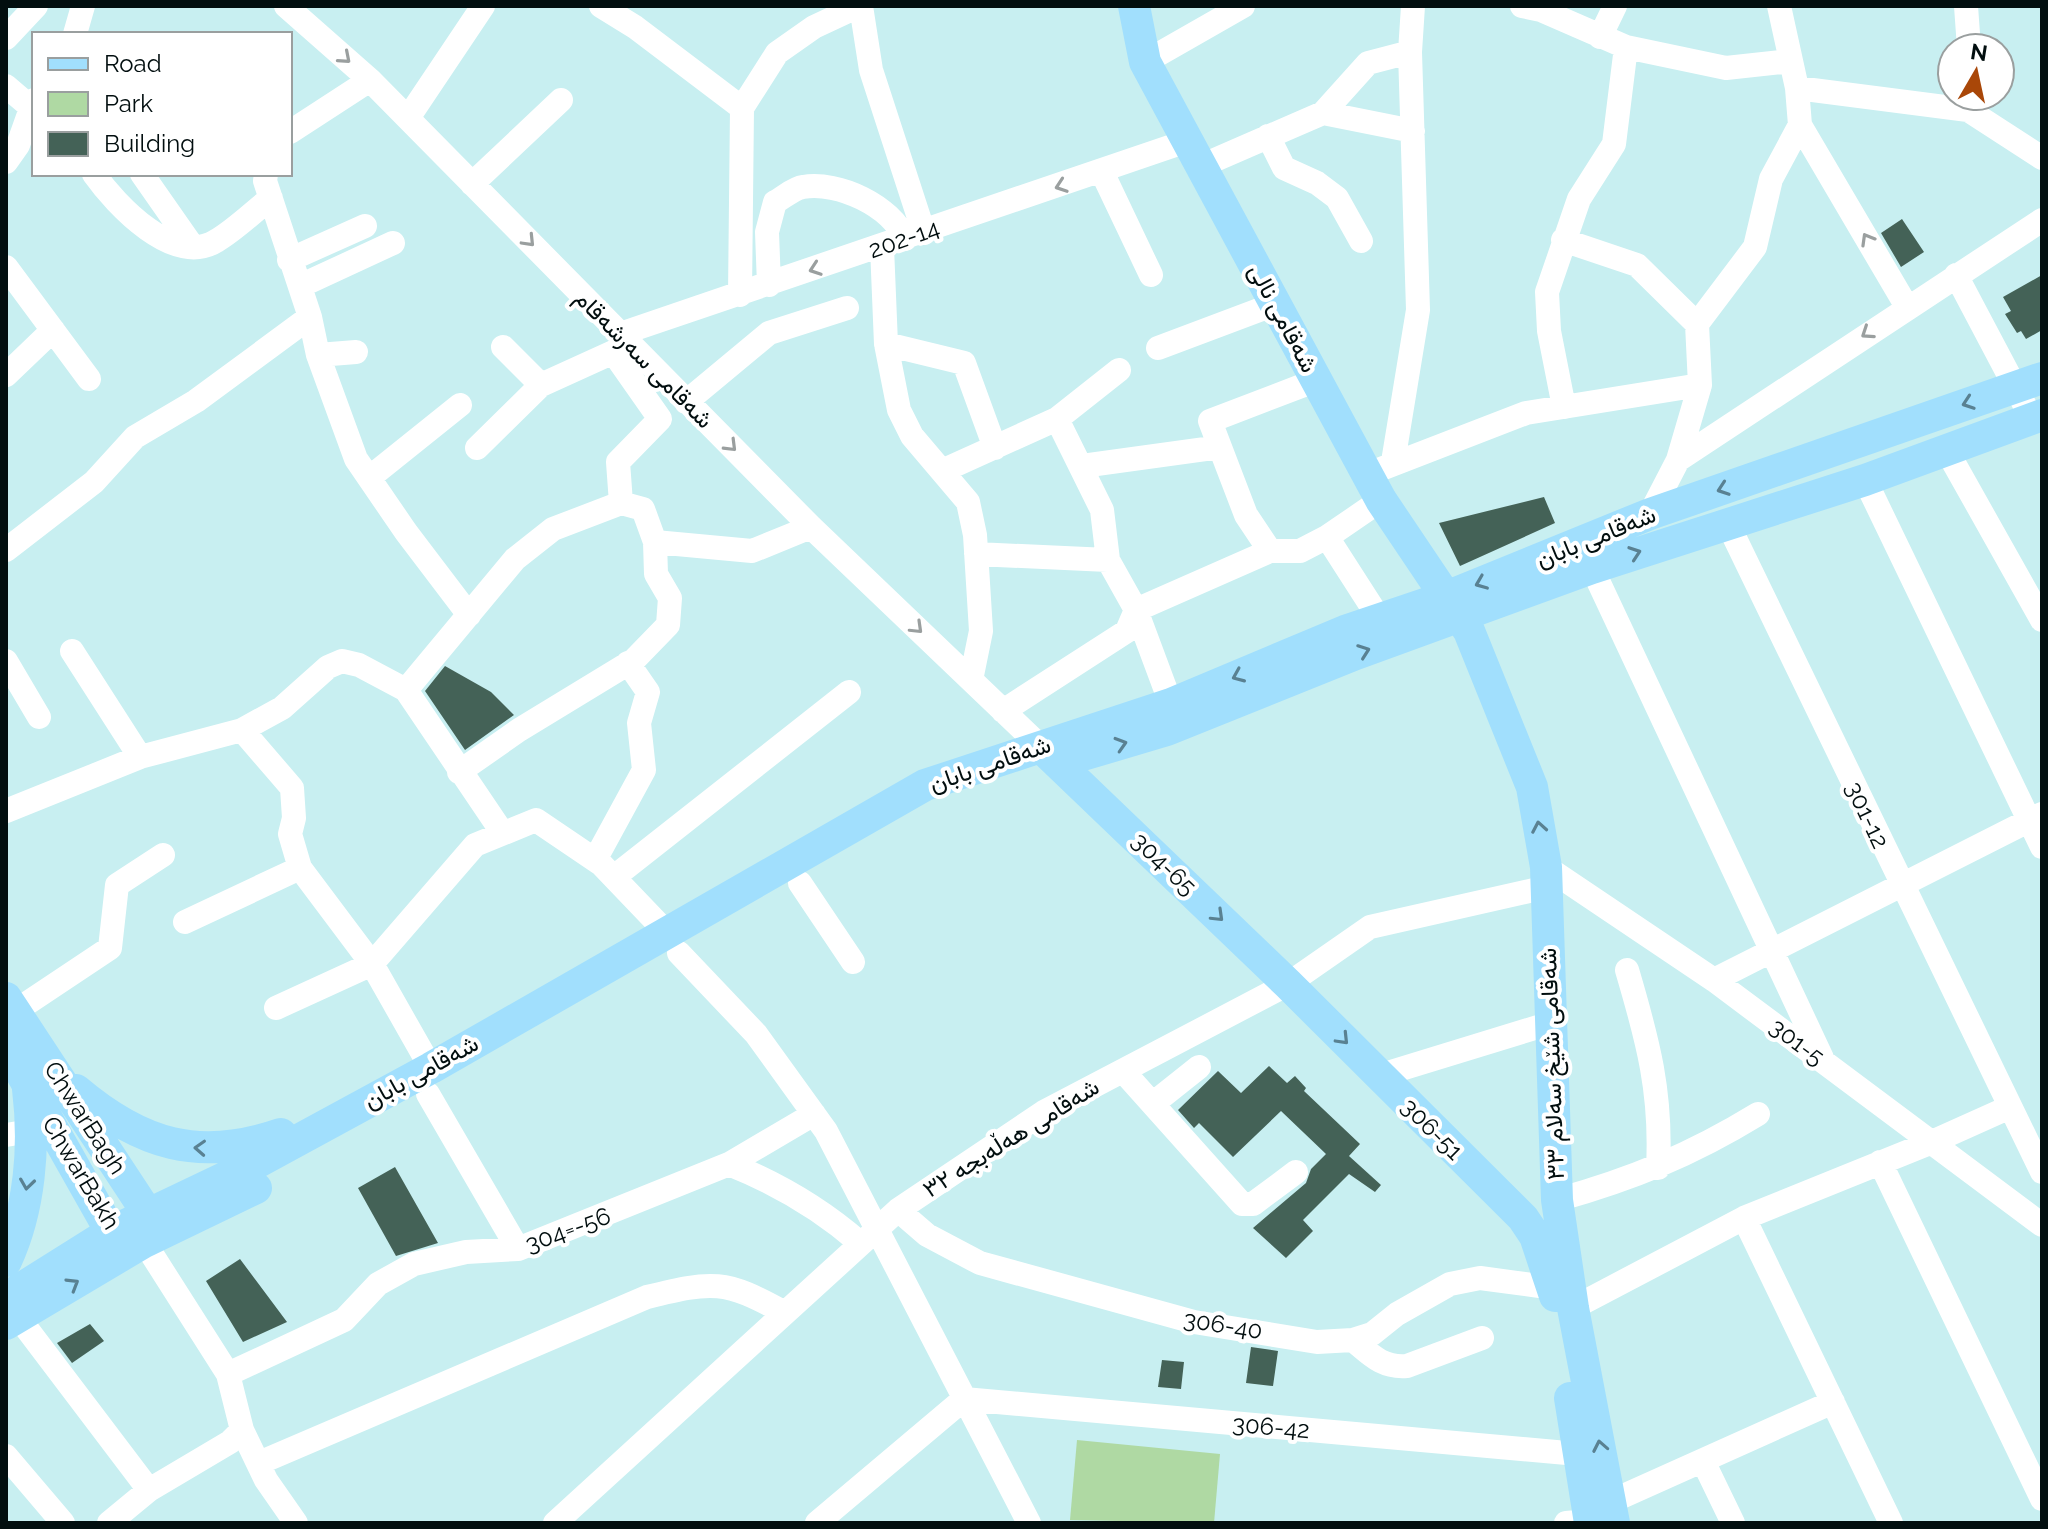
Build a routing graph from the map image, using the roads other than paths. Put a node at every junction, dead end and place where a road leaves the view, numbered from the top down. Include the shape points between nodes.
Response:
1 (36, 6) edge
2 (83, 6) edge
3 (286, 6) edge
4 (483, 6) edge
5 (601, 6) edge
6 (860, 6) edge
7 (1134, 6) edge
8 (1243, 6) edge
9 (1413, 6) edge
10 (1522, 6) edge
11 (1615, 6) edge
12 (1779, 6) edge
13 (1966, 6) edge
14 (76, 32) edge
15 (1968, 32) edge
16 (1600, 37) junction
17 (6, 38) edge
18 (1626, 47) junction
19 (1410, 52) junction
20 (1790, 61) junction
21 (1145, 62) junction
22 (370, 80) junction
23 (6, 86) edge
24 (1797, 88) junction
25 (561, 100) dead end
26 (1936, 100) edge
27 (32, 105) edge
28 (742, 108) junction
29 (32, 109) edge
30 (1981, 112) edge
31 (1323, 113) junction
32 (408, 118) junction
33 (1800, 125) junction
34 (292, 131) edge
35 (1413, 131) junction
36 (1268, 136) junction
37 (1194, 154) junction
38 (2042, 158) edge
39 (6, 162) edge
40 (1102, 172) junction
41 (95, 176) edge
42 (143, 176) edge
43 (472, 184) junction
44 (268, 186) edge
45 (2042, 220) edge
46 (365, 226) dead end
47 (903, 239) junction
48 (1563, 240) junction
49 (1361, 241) dead end
50 (393, 243) dead end
51 (193, 247) junction
52 (289, 260) junction
53 (6, 267) edge
54 (1151, 275) dead end
55 (1956, 275) junction
56 (769, 285) junction
57 (300, 286) junction
58 (740, 295) junction
59 (1275, 304) junction
60 (1907, 307) junction
61 (847, 308) dead end
62 (310, 317) junction
63 (1697, 324) junction
64 (53, 330) junction
65 (620, 344) junction
66 (886, 344) junction
67 (503, 347) dead end
68 (1158, 348) dead end
69 (356, 352) dead end
70 (318, 355) junction
71 (1119, 370) dead end
72 (6, 375) edge
73 (89, 379) dead end
74 (1317, 380) junction
75 (2029, 382) edge
76 (541, 385) junction
77 (1700, 385) junction
78 (686, 402) junction
79 (460, 405) dead end
80 (1564, 407) junction
81 (2037, 417) edge
82 (1057, 419) junction
83 (1220, 447) junction
84 (477, 448) dead end
85 (995, 448) junction
86 (1947, 451) junction
87 (1678, 460) junction
88 (1082, 466) junction
89 (942, 471) junction
90 (369, 478) junction
91 (1381, 479) junction
92 (1865, 480) junction
93 (621, 503) junction
94 (1650, 514) junction
95 (1727, 522) junction
96 (811, 527) junction
97 (1327, 537) junction
98 (655, 542) junction
99 (6, 550) edge
100 (1270, 551) junction
101 (976, 554) junction
102 (1108, 560) junction
103 (1592, 568) junction
104 (1452, 608) junction
105 (1136, 610) junction
106 (469, 615) junction
107 (1379, 618) junction
108 (2042, 620) edge
109 (72, 651) dead end
110 (6, 661) edge
111 (628, 663) junction
112 (971, 680) junction
113 (406, 690) junction
114 (14, 691) edge
115 (849, 692) dead end
116 (1171, 704) junction
117 (1003, 711) junction
118 (39, 717) dead end
119 (242, 730) junction
120 (1048, 753) junction
121 (140, 757) junction
122 (459, 772) junction
123 (6, 811) edge
124 (2035, 817) edge
125 (502, 832) junction
126 (2042, 847) edge
127 (163, 855) dead end
128 (595, 860) junction
129 (300, 868) junction
130 (614, 877) junction
131 (1547, 877) junction
132 (800, 883) junction
133 (1900, 884) junction
134 (185, 922) dead end
135 (674, 944) junction
136 (1772, 952) junction
137 (853, 962) dead end
138 (372, 964) junction
139 (1627, 970) dead end
140 (1714, 980) junction
141 (1288, 984) junction
142 (10, 1005) edge
143 (276, 1008) dead end
144 (1551, 1023) junction
145 (6, 1046) edge
146 (1823, 1061) junction
147 (1199, 1067) dead end
148 (1123, 1071) junction
149 (41, 1076) junction
150 (1378, 1076) junction
151 (422, 1081) junction
152 (1155, 1102) junction
153 (2010, 1107) junction
154 (814, 1114) junction
155 (1758, 1114) dead end
156 (18, 1133) edge
157 (1932, 1142) junction
158 (2039, 1158) edge
159 (1880, 1162) junction
160 (729, 1164) junction
161 (1555, 1166) junction
162 (1658, 1168) junction
163 (1296, 1172) dead end
164 (1502, 1198) junction
165 (1557, 1200) junction
166 (898, 1210) junction
167 (1744, 1218) junction
168 (2042, 1225) edge
169 (146, 1228) junction
170 (111, 1232) junction
171 (868, 1236) junction
172 (518, 1249) junction
173 (6, 1261) edge
174 (1563, 1298) junction
175 (10, 1313) edge
176 (785, 1313) junction
177 (1482, 1338) dead end
178 (1353, 1340) junction
179 (228, 1374) junction
180 (1580, 1395) junction
181 (964, 1399) junction
182 (1833, 1402) junction
183 (242, 1430) junction
184 (1578, 1454) junction
185 (6, 1456) edge
186 (1703, 1461) junction
187 (259, 1463) junction
188 (149, 1490) junction
189 (2042, 1499) edge
190 (1594, 1518) edge
191 (63, 1523) edge
192 (109, 1523) edge
193 (296, 1523) edge
194 (555, 1523) edge
195 (817, 1523) edge
196 (1029, 1523) edge
197 (1733, 1523) edge
198 (1891, 1523) edge

1 - 17 street
2 - 14 street
3 -> 22 street, شەقامی سەرشەقام
4 - 32 street
5 - 28 street
6 - 28 street via 814,27 777,53
6 - 47 street
7 - 21 main road, شەقامی نالی
8 - 21 street
9 - 19 street
10 - 16 street
11 - 16 street
12 - 20 street
13 - 15 street
16 - 18 street
18 - 20 street via 1726,68
18 - 48 street via 1614,144 1579,199
19 - 31 street via 1368,63
19 - 35 street
20 - 24 street
21 - 37 main road, شەقامی نالی
22 - 32 street, شەقامی سەرشەقام
22 - 34 street
23 - 27 street
24 - 26 street
24 - 33 street
25 - 43 street
28 - 58 street
29 - 39 street
30 - 38 street
31 - 35 street
31 - 36 street, 202-14
32 - 43 street, شەقامی سەرشەقام
60 -> 33 street
33 - 63 street via 1771,179 1755,247
35 - 91 street via 1418,310
36 - 37 street, 202-14
36 - 49 street via 1284,168 1337,198
37 - 40 street, 202-14
37 - 59 main road, شەقامی نالی
40 -> 47 street, 202-14
40 - 54 street
41 - 51 street via 160,240
42 - 51 street
43 -> 65 street, شەقامی سەرشەقام
44 - 51 street via 214,243
44 - 52 street
45 - 55 street
46 - 52 street
47 -> 56 street, 202-14
47 - 56 street via 898,222 883,211 844,191 802,187 775,202 767,232
47 - 66 street
48 - 63 street via 1637,265
48 - 80 street via 1547,292
50 - 57 street
52 - 57 street
53 - 64 street
55 - 60 street
55 - 75 street
56 - 58 street, 202-14
57 - 62 street
58 - 65 street, 202-14
59 - 68 street
59 - 74 main road, شەقامی نالی
60 -> 87 street
61 - 78 street via 769,333
62 - 70 street
62 - 99 street via 196,401 135,437 94,482
63 - 77 street
64 - 72 street
64 - 73 street
65 - 76 street, 202-14
65 - 78 street, شەقامی سەرشەقام
65 - 93 street via 660,419 618,462
66 - 85 street via 964,363
66 - 89 street via 899,410 912,436
67 - 76 street
69 - 70 street
70 - 90 street via 356,459
71 - 82 street
74 - 83 street via 1210,421
74 - 91 main road, شەقامی نالی
75 - 81 street
75 -> 94 main road, شەقامی بابان
76 - 84 street, 202-14
77 - 80 street
77 - 87 street
78 -> 96 street, شەقامی سەرشەقام
79 - 90 street
80 - 91 street via 1526,413
81 - 86 main road
82 - 85 street
82 - 88 street
83 - 88 street
83 - 100 street via 1246,515
85 - 89 street
86 - 92 main road
86 - 108 street
87 - 94 street
88 - 102 street via 1102,510
89 - 101 street via 968,502
90 - 106 street
91 - 97 street
91 - 104 main road, شەقامی نالی
92 - 95 main road
92 - 124 street
93 - 98 street via 643,509
93 - 106 street via 553,529 515,559
94 -> 104 main road, شەقامی بابان
103 -> 95 main road
95 - 133 street, 301-12
96 - 98 street via 752,551
96 -> 112 street, شەقامی سەرشەقام
97 - 100 street via 1300,551
97 - 107 street
98 - 111 street via 656,574 670,598 668,625
100 - 105 street
101 - 102 street
101 - 112 street via 981,631
102 - 105 street
103 - 104 main road
103 - 136 street
104 - 107 main road, شەقامی بابان
120 -> 104 main road via 1167,730 1356,654
131 -> 104 main road, شەقامی شێخ سەلام ٣٣ via 1532,787 1473,640
105 - 116 street
105 - 117 street via 1127,631
106 - 113 street
107 -> 116 main road, شەقامی بابان
109 - 121 street
110 - 114 street
111 - 122 street
111 - 128 street via 648,692 639,723 644,770
112 - 117 street, شەقامی سەرشەقام
113 - 119 street via 342,661 282,708
113 - 122 street
114 - 118 street
115 - 130 street
116 - 120 main road, شەقامی بابان
117 - 120 street, شەقامی سەرشەقام
119 - 121 street
119 - 129 street via 292,788 290,834
120 - 132 main road via 1016,771 935,800
120 - 135 main road, شەقامی بابان via 925,785
120 -> 141 main road, 304-65
121 - 123 street
122 - 125 street
124 - 126 street
124 - 133 street
125 - 128 street via 536,820
125 - 138 street via 475,845
127 - 142 street via 117,885 110,948
128 - 130 street
129 - 134 street
129 - 138 street
130 - 135 street
131 - 140 street, 301-5
131 - 141 street, شەقامی هەڵەبجە ٣٢ via 1370,927
131 - 144 main road, شەقامی شێخ سەلام ٣٣
132 - 135 main road
132 - 137 street
133 - 136 street
133 - 153 street, 301-12
135 - 151 main road, شەقامی بابان
135 - 154 street via 756,1034
136 - 140 street
136 - 146 street
138 - 143 street
138 - 151 street
139 - 162 street via 1650,1049 1661,1119
140 - 146 street, 301-5
141 - 148 street, شەقامی هەڵەبجە ٣٢
141 -> 150 main road, 306-51
142 - 149 main road, ChwarBagh
144 - 150 street
144 - 161 main road, شەقامی شێخ سەلام ٣٣
145 - 149 main road, ChwarBakh
146 - 157 street, 301-5
147 - 152 street
148 - 152 street
148 - 166 street, شەقامی هەڵەبجە ٣٢ via 1044,1112
151 -> 149 main road via 283,1133 237,1147 208,1149 180,1147 141,1134
149 - 156 main road
149 - 169 main road, ChwarBagh
149 - 170 main road, ChwarBakh
150 - 164 main road, 306-51
151 - 169 main road, شەقامی بابان via 260,1161
151 - 172 street
152 - 163 street via 1242,1204 1253,1204
153 - 157 street
153 - 158 street, 301-12
154 - 160 street, 304=-56
154 - 171 street via 826,1131
155 - 162 street via 1702,1149
156 -> 173 main road via 26,1196
157 - 159 street
157 - 168 street, 301-5
159 - 167 street
159 - 189 street
160 - 171 street via 766,1178
160 - 172 street, 304=-56
161 - 164 main road via 1538,1188 1521,1198
161 - 165 main road, شەقامی شێخ سەلام ٣٣
162 - 165 street
164 - 174 main road, 306-51 via 1535,1236
165 - 174 main road, شەقامی شێخ سەلام ٣٣
166 - 171 street, شەقامی هەڵەبجە ٣٢
166 - 178 street, 306-40 via 927,1235 980,1263 1038,1281 1194,1322 1317,1342
167 - 174 street
167 - 182 street
169 - 170 main road, شەقامی بابان
175 -> 169 main road
169 - 179 street
170 - 175 main road, شەقامی بابان
171 - 176 street, شەقامی هەڵەبجە ٣٢
171 - 181 street
172 - 179 street, 304=-56 via 466,1252 414,1264 378,1284 344,1320
174 - 178 street, 306-40 via 1480,1278 1450,1284 1372,1334
174 - 180 main road, شەقامی شێخ سەلام ٣٣
175 - 188 street
176 - 187 street via 750,1294 707,1283 647,1297
176 - 194 street, شەقامی هەڵەبجە ٣٢
177 - 178 street via 1393,1367
179 - 183 street
180 - 184 main road, شەقامی شێخ سەلام ٣٣
190 -> 180 main road, شەقامی شێخ سەلام ٣٣
181 - 184 street, 306-42
181 - 195 street
181 - 196 street
182 - 186 street
182 - 198 street
183 - 187 street
183 - 188 street
184 - 190 main road, شەقامی شێخ سەلام ٣٣
185 - 191 street
186 - 190 street
186 - 197 street
187 - 193 street
188 - 192 street

